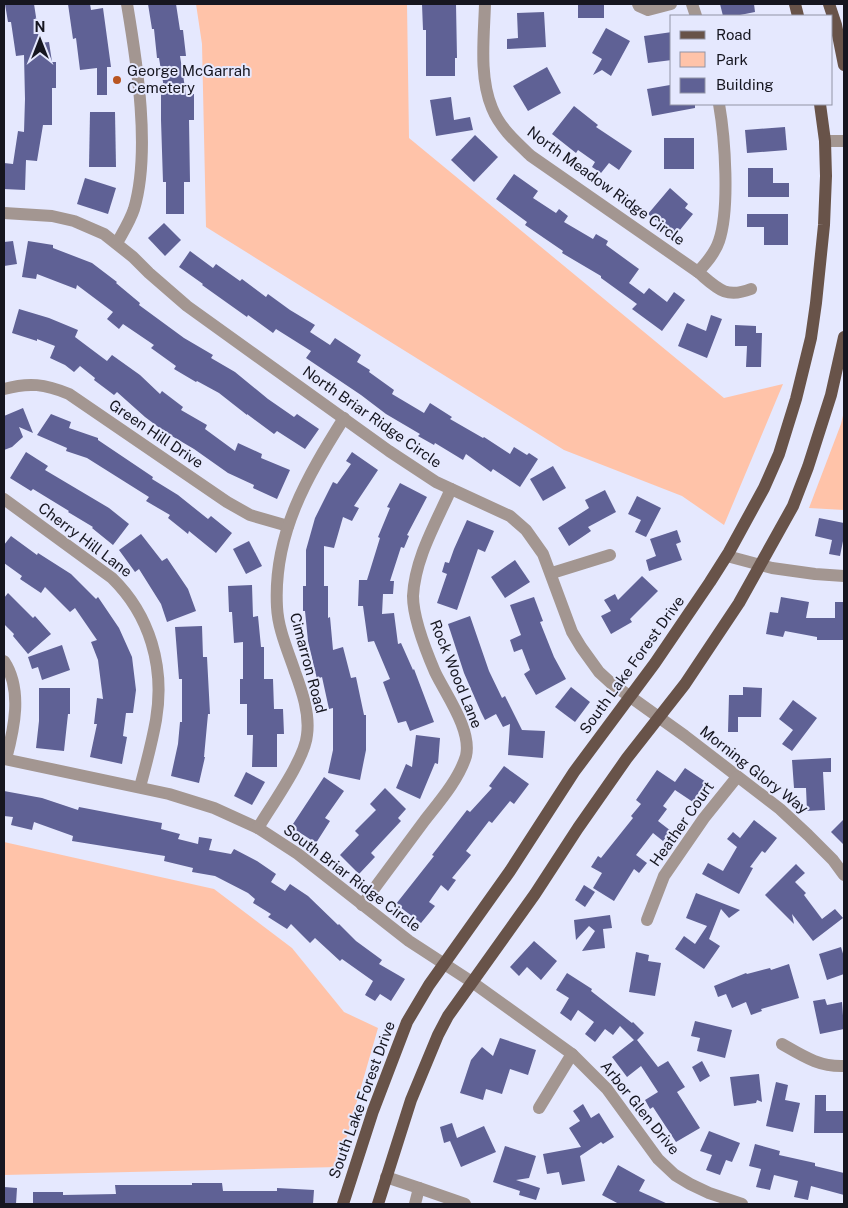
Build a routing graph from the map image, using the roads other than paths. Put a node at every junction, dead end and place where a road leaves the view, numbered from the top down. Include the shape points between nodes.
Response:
1 (127, 4) edge
2 (485, 4) edge
3 (638, 4) edge
4 (671, 4) edge
5 (833, 16) edge
6 (844, 65) edge
7 (718, 105) edge
8 (820, 105) edge
9 (825, 141) junction
10 (844, 141) edge
11 (4, 213) edge
12 (117, 243) junction
13 (698, 272) junction
14 (751, 289) dead end
15 (844, 337) edge
16 (4, 389) edge
17 (344, 418) junction
18 (451, 489) junction
19 (4, 500) edge
20 (288, 526) junction
21 (610, 555) dead end
22 (727, 556) junction
23 (761, 565) junction
24 (552, 573) junction
25 (844, 576) edge
26 (4, 661) edge
27 (629, 696) junction
28 (659, 718) junction
29 (5, 759) edge
30 (737, 776) junction
31 (140, 788) junction
32 (258, 828) junction
33 (844, 875) edge
34 (362, 905) junction
35 (647, 920) dead end
36 (444, 964) junction
37 (472, 982) junction
38 (782, 1044) dead end
39 (572, 1054) junction
40 (844, 1066) edge
41 (539, 1108) dead end
42 (386, 1177) junction
43 (419, 1188) junction
44 (343, 1204) edge
45 (378, 1204) edge
46 (415, 1204) edge
47 (465, 1204) edge
48 (742, 1204) edge

1 - 12 street via 140,110 141,152 138,192 126,229
2 - 13 street, North Meadow Ridge Circle via 485,75 489,100 512,138 531,156
3 - 4 street via 648,10
5 - 6 main road
7 - 13 street via 723,148 723,226 719,243
8 - 9 main road, South Lake Forest Drive
9 - 10 street
9 - 22 main road, South Lake Forest Drive via 824,225 811,338 794,407 778,454 764,488
11 - 12 street, North Briar Ridge Circle via 38,214 74,222
12 - 17 street, North Briar Ridge Circle via 187,306
13 - 14 street, North Meadow Ridge Circle via 718,289 729,293
15 - 23 main road via 831,395 808,467 793,506
16 - 20 street, Green Hill Drive via 36,384 68,394 227,502 250,515
17 - 18 street, North Briar Ridge Circle via 388,451
17 - 20 street, Cimarron Road via 310,472
18 - 24 street, North Briar Ridge Circle via 510,516 521,525 536,542
18 - 34 street, Rock Wood Lane via 419,562 413,598 417,623 432,663 465,734 466,755 447,791
19 - 31 street, Cherry Hill Lane via 112,578 130,597 146,626 154,651 158,696 156,720
20 - 32 street, Cimarron Road via 278,576 277,608 279,626 305,705 307,736 288,780
21 - 24 street
22 - 23 street
22 - 27 main road, South Lake Forest Drive via 671,641
23 - 25 street
23 - 28 main road via 739,604
24 - 27 street, North Briar Ridge Circle via 567,620 581,647 599,672
26 - 29 street via 13,686 15,705 14,725
27 - 28 street, North Briar Ridge Circle
27 - 36 main road, South Lake Forest Drive
28 - 30 street, Morning Glory Way
28 - 37 main road via 627,758
29 - 31 street, South Briar Ridge Circle
30 - 33 street, Morning Glory Way via 780,809
30 - 35 street, Heather Court via 664,876
31 - 32 street, South Briar Ridge Circle via 214,808
32 - 34 street, South Briar Ridge Circle via 298,854
34 - 36 street, South Briar Ridge Circle
36 - 37 street, South Briar Ridge Circle
36 - 44 main road, South Lake Forest Drive via 408,1022 373,1111
37 - 39 street, Arbor Glen Drive
37 - 42 main road via 438,1035 411,1100
38 - 40 street via 818,1064
39 - 41 street
39 - 48 street, Arbor Glen Drive via 607,1089 665,1166 690,1184
42 - 43 street
42 - 45 main road
43 - 46 street
43 - 47 street

